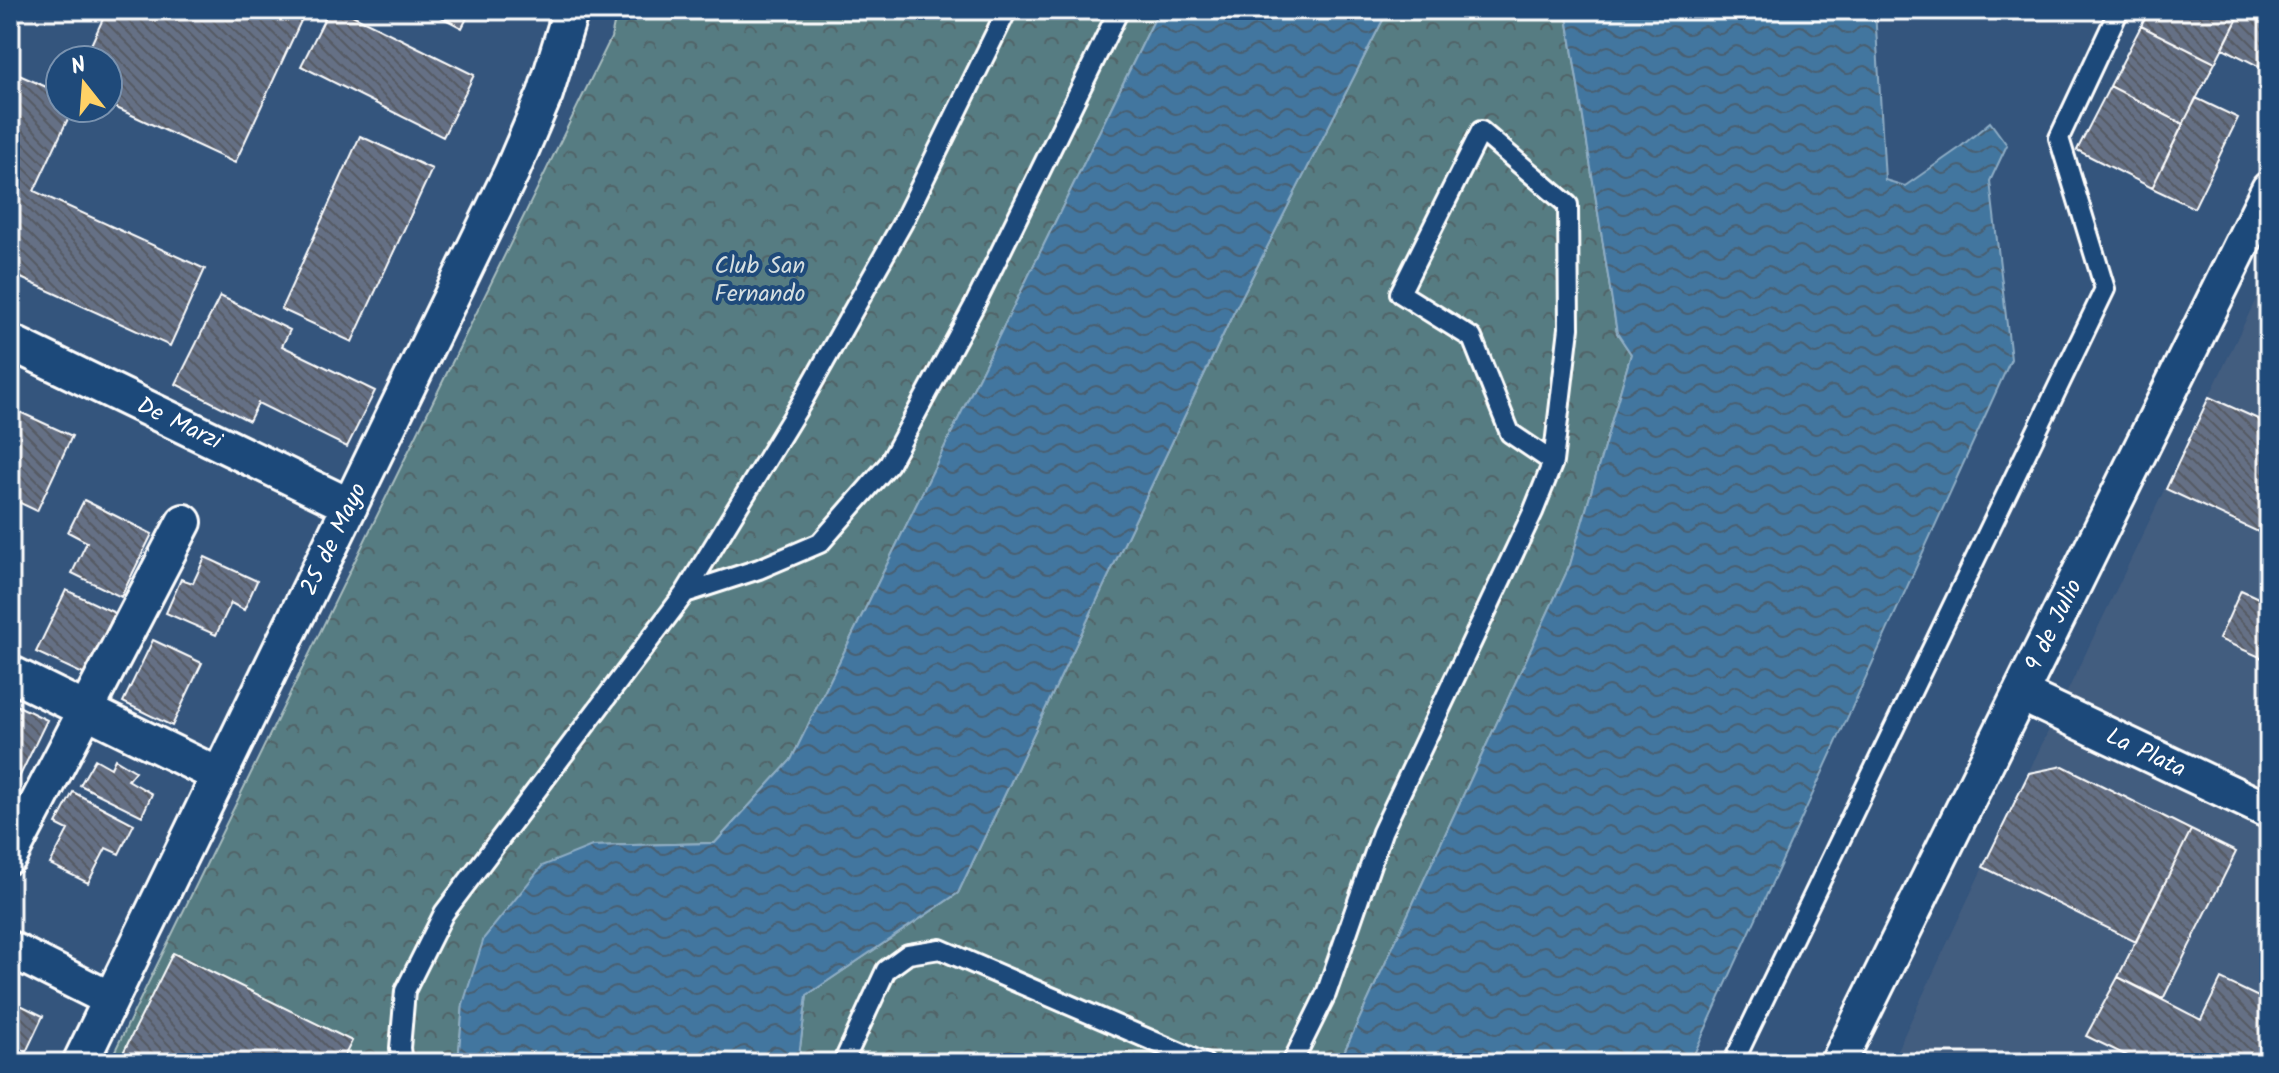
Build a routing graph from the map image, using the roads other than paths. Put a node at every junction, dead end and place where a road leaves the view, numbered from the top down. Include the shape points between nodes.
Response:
1 (571, 10) edge
2 (1007, 10) edge
3 (1119, 10) edge
4 (2119, 10) edge
5 (2264, 211) edge
6 (10, 342) edge
7 (1553, 462) junction
8 (350, 506) junction
9 (184, 522) dead end
10 (685, 593) junction
11 (10, 673) edge
12 (2021, 694) junction
13 (86, 710) junction
14 (220, 776) junction
15 (2269, 811) edge
16 (10, 856) edge
17 (10, 949) edge
18 (110, 999) junction
19 (80, 1063) edge
20 (402, 1063) edge
21 (843, 1063) edge
22 (1204, 1063) edge
23 (1292, 1063) edge
24 (1733, 1063) edge
25 (1838, 1063) edge

1 - 8 street, 25 de Mayo via 545,94 512,171
2 - 10 lane via 903,222
3 - 10 lane via 974,306 889,464 820,543
4 - 24 lane via 2059,138 2105,289
5 - 12 street, 9 de Julio
6 - 8 street, De Marzi
7 - 7 lane via 1510,433 1472,338 1400,293 1481,131 1568,205 1569,328
7 - 23 lane via 1382,832 1326,994
8 - 14 street, 25 de Mayo
9 - 13 street
10 - 20 lane via 444,913 405,991
11 - 13 street
12 - 15 street, La Plata
12 - 25 street, 9 de Julio
13 - 14 street
13 - 16 street
14 - 18 street, 25 de Mayo
17 - 18 street
18 - 19 street, 25 de Mayo
21 - 22 lane via 886,970 908,954 940,949

